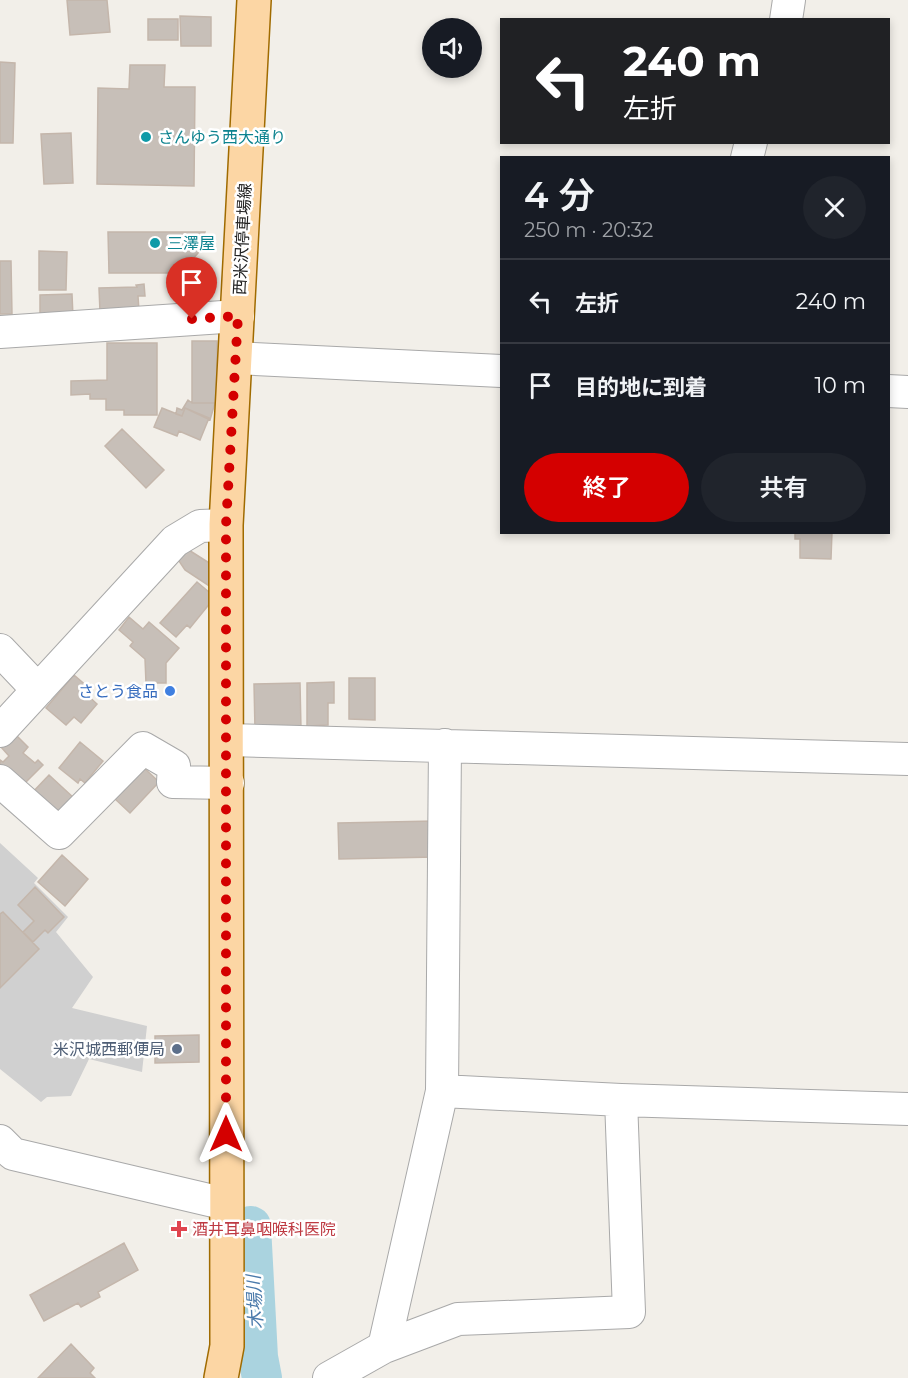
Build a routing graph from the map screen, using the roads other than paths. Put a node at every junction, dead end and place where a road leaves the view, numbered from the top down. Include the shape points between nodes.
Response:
1 (254, 0) edge
2 (789, 0) edge
3 (786, 18) edge
4 (238, 316) junction
5 (0, 332) edge
6 (235, 358) junction
7 (500, 371) edge
8 (890, 391) edge
9 (908, 392) edge
10 (226, 525) junction
11 (0, 650) edge
12 (38, 690) junction
13 (0, 731) edge
14 (228, 740) junction
15 (446, 745) junction
16 (908, 759) edge
17 (0, 781) edge
18 (228, 783) junction
19 (442, 1091) junction
20 (621, 1100) junction
21 (908, 1108) edge
22 (4, 1154) edge
23 (226, 1204) junction
24 (384, 1347) junction
25 (221, 1378) edge
26 (329, 1378) edge

1 - 4 main road, 西米沢停車場線
2 - 3 street
4 - 5 street
4 - 6 main road, 西米沢停車場線
6 - 7 street
6 - 10 main road, 西米沢停車場線
8 - 9 street
10 - 12 street via 200,526 175,541
10 - 14 main road, 西米沢停車場線
11 - 12 street
12 - 13 street
14 - 15 street
14 - 18 main road, 西米沢停車場線
15 - 16 street
15 - 19 street
17 - 18 street via 59,833 142,748 174,766 173,782
18 - 23 main road, 西米沢停車場線
19 - 20 street
19 - 24 street
20 - 21 street
20 - 24 street via 629,1312 458,1319
22 - 23 street
23 - 25 main road, 西米沢停車場線 via 227,1346
24 - 26 street

